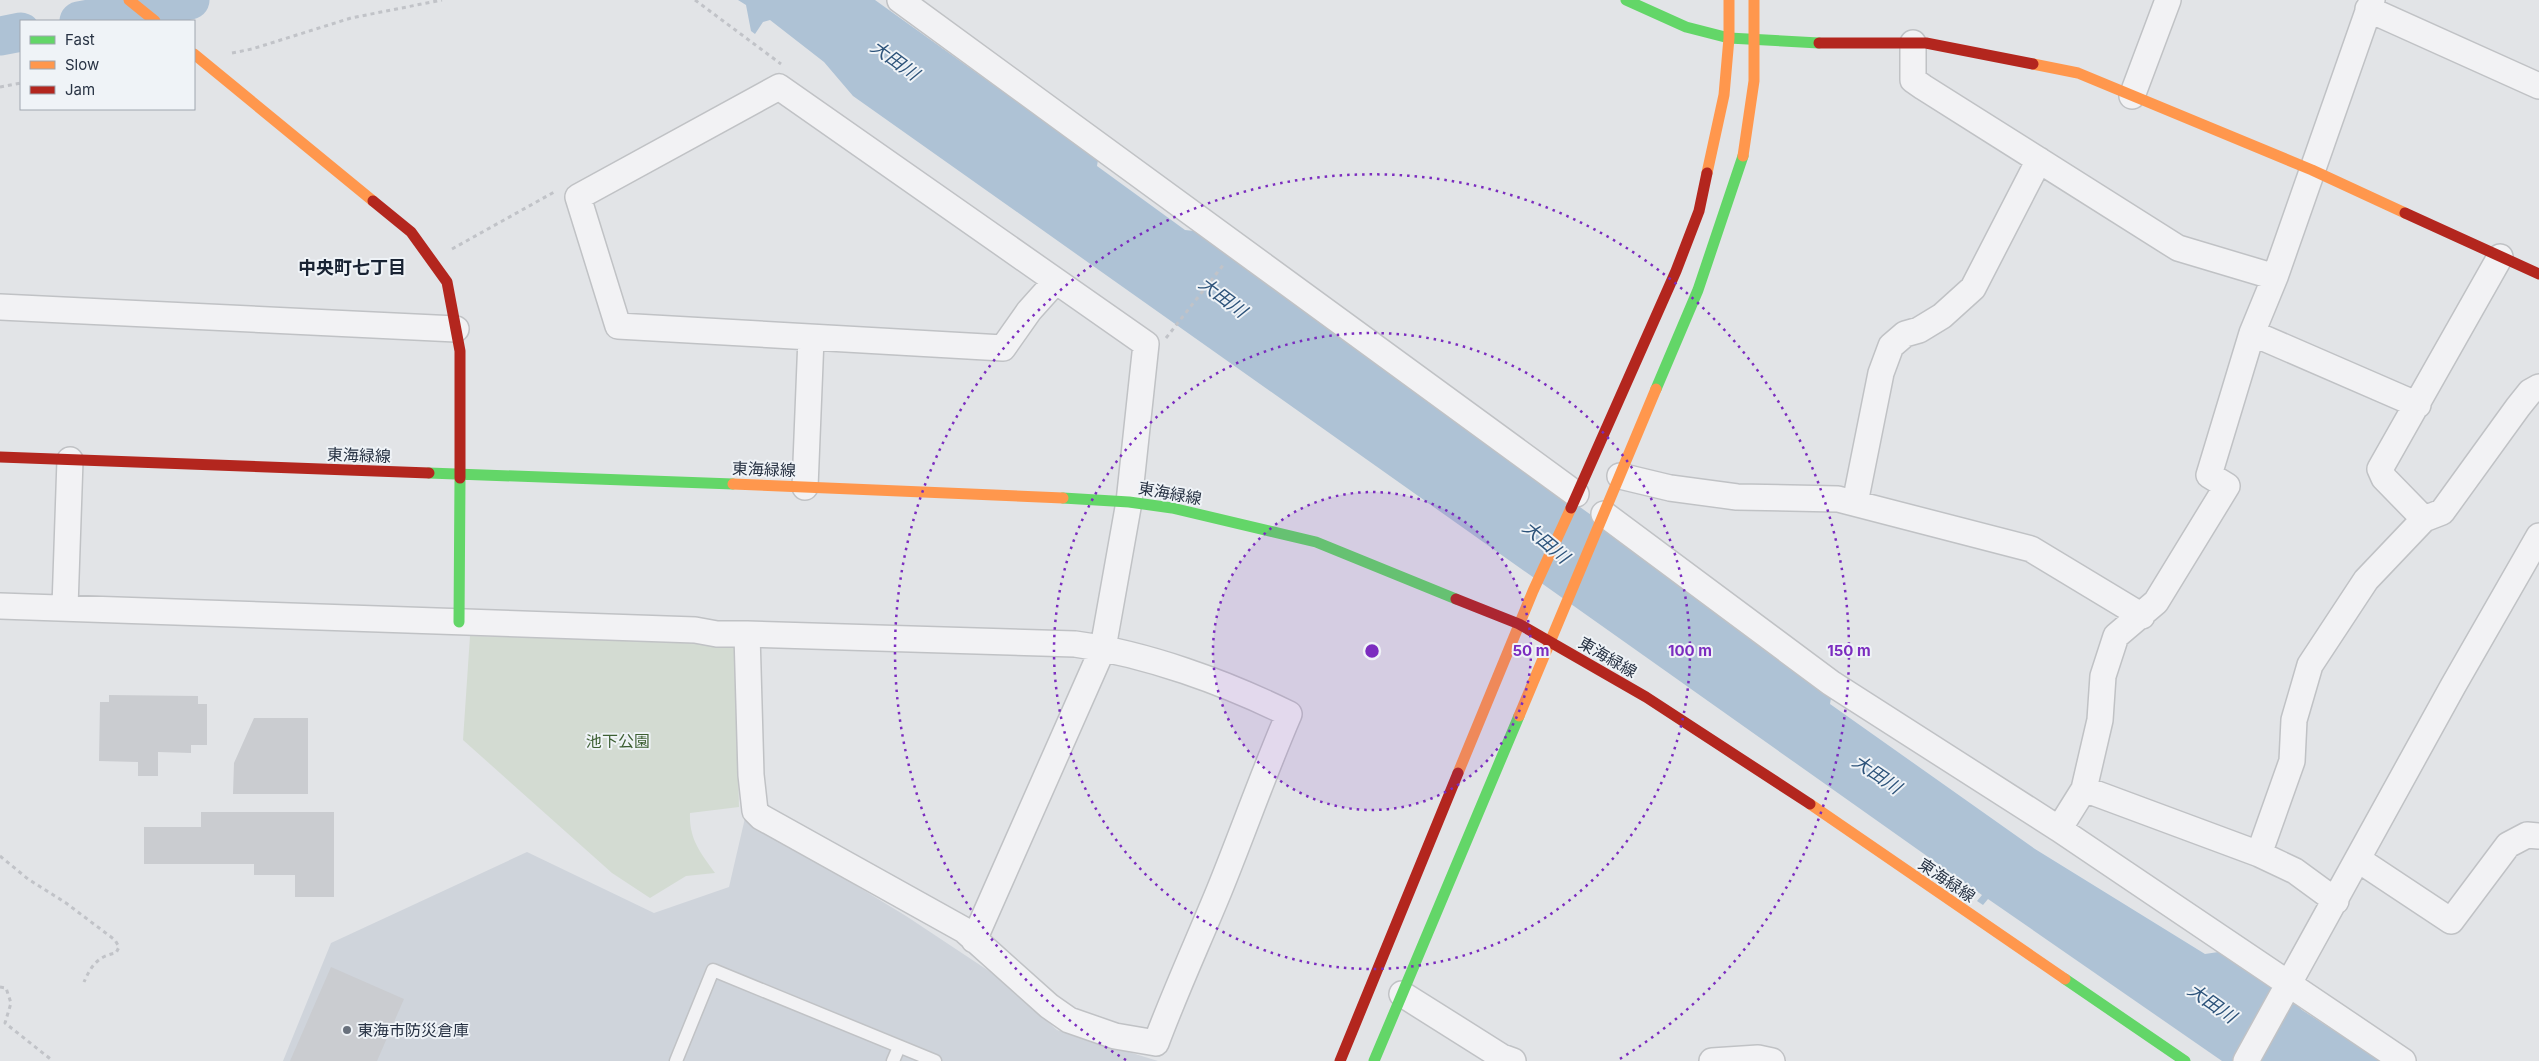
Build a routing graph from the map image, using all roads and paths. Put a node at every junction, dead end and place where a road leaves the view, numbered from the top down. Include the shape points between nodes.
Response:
1 (130, 0) edge
2 (442, 0) edge
3 (695, 0) edge
4 (900, 0) edge
5 (1626, 0) edge
6 (1729, 0) edge
7 (1754, 0) edge
8 (2168, 0) edge
9 (2370, 5) edge
10 (154, 20) edge
11 (1729, 38) junction
12 (1754, 40) junction
13 (1913, 43) junction
14 (197, 56) edge
15 (782, 64) dead end
16 (20, 83) edge
17 (2539, 86) edge
18 (0, 88) edge
19 (2132, 96) junction
20 (2039, 160) junction
21 (2312, 170) junction
22 (2500, 257) junction
23 (1229, 258) dead end
24 (2539, 274) edge
25 (2274, 277) junction
26 (1055, 282) junction
27 (0, 308) edge
28 (456, 329) junction
29 (1169, 334) dead end
30 (2252, 334) junction
31 (810, 338) junction
32 (2539, 387) edge
33 (2418, 405) junction
34 (0, 457) edge
35 (70, 460) junction
36 (459, 475) junction
37 (1620, 476) junction
38 (805, 487) junction
39 (1574, 498) junction
40 (1129, 502) junction
41 (1855, 503) junction
42 (1602, 518) junction
43 (2424, 519) junction
44 (2539, 536) edge
45 (0, 606) edge
46 (65, 608) junction
47 (2142, 616) junction
48 (459, 622) junction
49 (1520, 624) junction
50 (747, 634) junction
51 (1550, 642) junction
52 (1103, 648) junction
53 (2084, 789) junction
54 (2059, 829) junction
55 (2539, 836) edge
56 (2259, 854) junction
57 (0, 856) edge
58 (2359, 860) junction
59 (2336, 901) junction
60 (974, 940) junction
61 (84, 982) dead end
62 (0, 987) edge
63 (2289, 987) junction
64 (1402, 994) junction
65 (899, 1047) junction
66 (2172, 1058) edge
67 (53, 1061) edge
68 (676, 1061) edge
69 (893, 1061) edge
70 (935, 1061) edge
71 (1340, 1061) edge
72 (1374, 1061) edge
73 (1513, 1061) edge
74 (1712, 1061) edge
75 (1772, 1061) edge
76 (2246, 1061) edge
77 (2403, 1061) edge

1 - 10 street
2 - 14 path via 351,18 252,49
3 - 15 path
4 - 39 street
5 - 11 street via 1686,27
6 - 11 street
7 - 12 street
8 - 19 street
9 - 17 street
9 - 21 street
11 - 12 street
11 - 39 street via 1724,95 1699,211 1662,304
12 - 13 street
12 - 37 street via 1754,81 1744,152 1698,290
13 - 19 street via 2078,73
13 - 20 street via 1913,80
14 - 28 street via 411,232 446,282
16 - 18 path
19 - 21 street
20 - 25 street via 2178,248
20 - 41 street via 1973,288 1942,316 1919,330 1905,334 1891,346 1881,373
21 - 22 street
21 - 25 street
22 - 24 street
22 - 33 street
23 - 29 path
25 - 30 street
26 - 31 street via 1029,311 1004,348
26 - 31 street via 779,87 578,197 618,326
26 - 40 street via 1146,344
27 - 28 street
28 - 36 street via 460,352
30 - 33 street
30 - 47 street via 2209,474 2227,486 2156,602
31 - 38 street
32 - 43 street via 2524,399 2442,512
33 - 43 street via 2380,469 2384,478
34 - 35 street, 東海緑線
35 - 36 street, 東海緑線
35 - 46 street
36 - 38 street, 東海緑線
36 - 48 street
37 - 41 street via 1670,488 1737,497 1838,498
37 - 42 street
38 - 40 street, 東海緑線
39 - 49 street
40 - 49 street, 東海緑線 via 1172,508 1316,542
40 - 52 street
41 - 47 street via 2031,549
42 - 51 street
42 - 54 street via 1831,683
43 - 56 street via 2366,580 2310,665 2294,720 2292,761
44 - 58 street
45 - 46 street
46 - 48 street
47 - 53 street via 2116,636 2103,676 2100,720
48 - 50 street
49 - 51 street, 東海緑線
49 - 71 street
50 - 52 street via 1075,644
50 - 60 street via 755,811 964,930
51 - 64 street
51 - 66 street, 東海緑線 via 1646,697 1794,792
52 - 60 street
52 - 60 street via 1198,676 1290,714 1156,1043 1114,1036 1069,1020
53 - 54 street
53 - 56 street
54 - 63 street
55 - 58 street via 2527,835 2508,845 2451,921
56 - 59 street via 2295,871
57 - 61 path via 115,940 119,947 116,953 95,961
58 - 59 street
59 - 63 street
62 - 67 path via 6,988 11,1003 5,1023
63 - 76 street
63 - 77 street
64 - 72 street
64 - 73 street
65 - 68 lane via 713,970
65 - 69 lane
65 - 70 lane
74 - 75 street via 1758,1058

